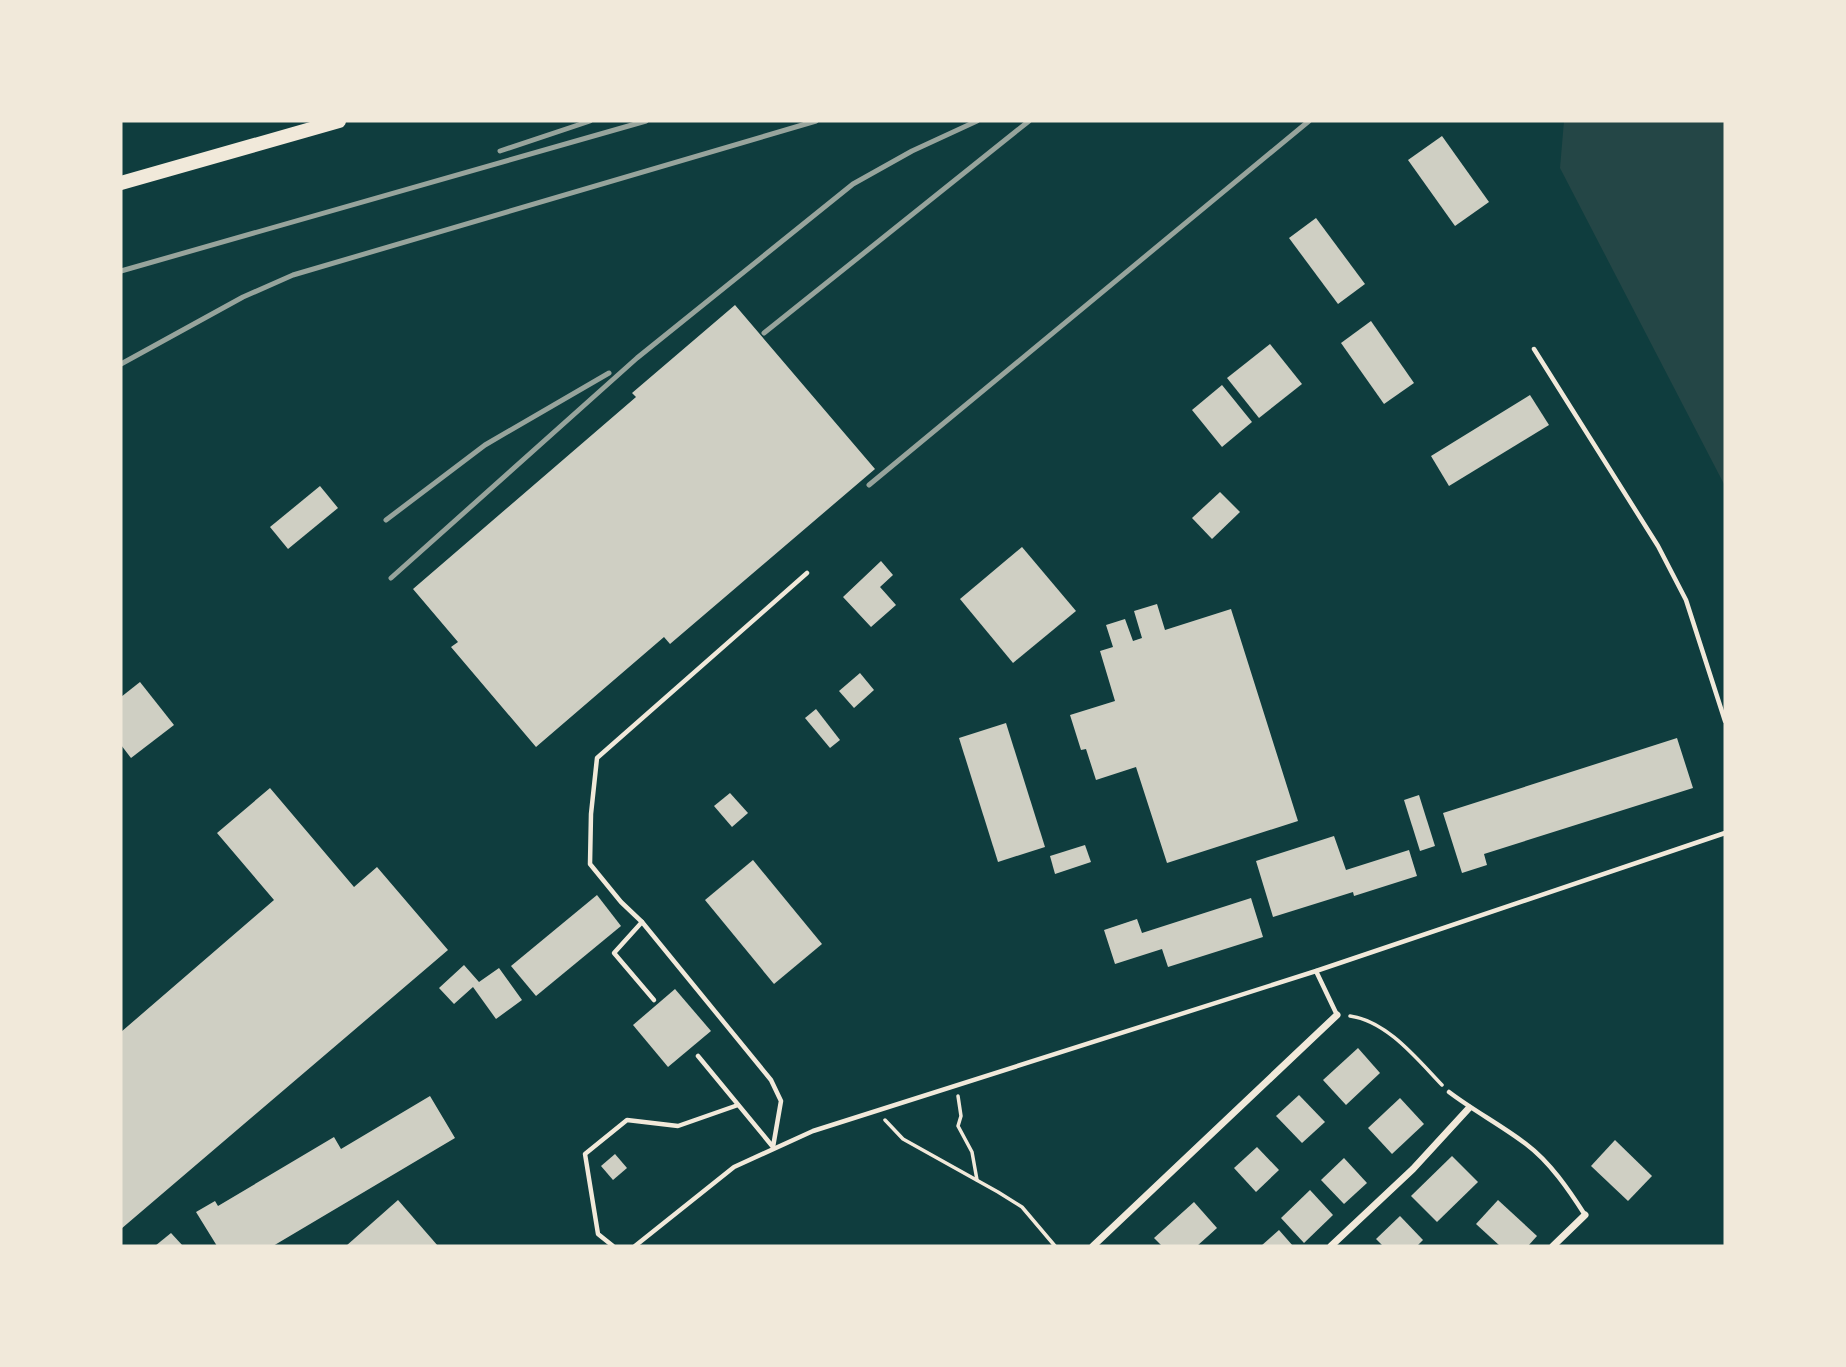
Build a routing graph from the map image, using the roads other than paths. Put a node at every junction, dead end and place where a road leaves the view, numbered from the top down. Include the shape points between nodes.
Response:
1 (339, 121) edge
2 (121, 183) edge
3 (1534, 349) dead end
4 (807, 573) dead end
5 (1725, 721) edge
6 (1725, 833) edge
7 (642, 922) junction
8 (1316, 971) junction
9 (654, 1000) dead end
10 (1337, 1015) joint
11 (698, 1056) dead end
12 (1449, 1092) road end
13 (738, 1105) junction
14 (1469, 1108) junction
15 (773, 1147) junction
16 (1585, 1215) joint
17 (613, 1246) edge
18 (635, 1246) edge
19 (1093, 1246) edge
20 (1331, 1246) edge
21 (1553, 1246) edge

1 - 2 main road
3 - 5 lane via 1658,546 1686,600
4 - 7 lane via 597,758 590,864
6 - 8 lane
7 - 9 lane via 614,953
7 - 15 lane via 771,1080 780,1101
8 - 10 lane
8 - 15 lane
10 - 19 street
11 - 13 lane
12 - 14 lane
13 - 15 lane
13 - 17 lane via 677,1126 627,1120 585,1154 598,1234
14 - 16 lane via 1528,1145 1567,1187
14 - 20 street via 1413,1169
15 - 18 lane via 734,1167
16 - 21 street

